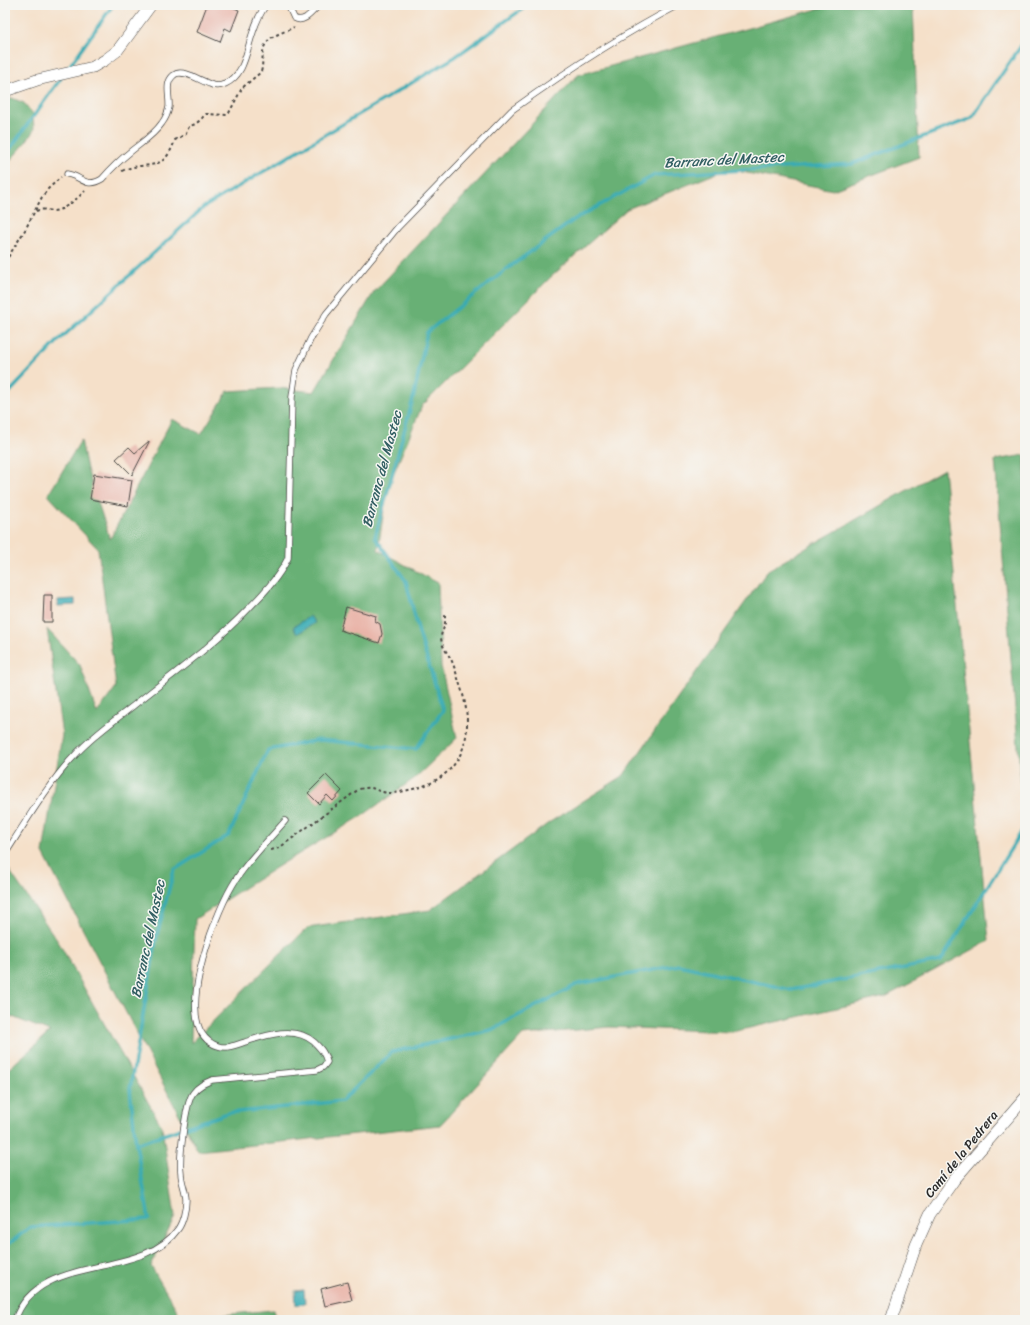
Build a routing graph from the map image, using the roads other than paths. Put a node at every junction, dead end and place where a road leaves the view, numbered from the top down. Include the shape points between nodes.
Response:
1 (151, 5) edge
2 (266, 5) edge
3 (288, 5) edge
4 (318, 5) edge
5 (679, 5) edge
6 (5, 91) edge
7 (67, 174) road end
8 (285, 821) dead end
9 (5, 854) edge
10 (1025, 1098) edge
11 (15, 1320) edge
12 (891, 1320) edge

1 - 6 street via 117,51 106,60 93,67 37,80
2 - 7 lane via 253,32 242,67 231,81 212,86 185,73 174,74 168,84 169,107 166,116 153,134 96,182 90,184 73,174
3 - 4 lane via 294,18 300,20 307,17
5 - 9 lane via 641,24 512,110 398,227 326,314 296,370 292,397 288,558 282,570 263,594 208,648 102,730 77,753 41,798
8 - 11 lane via 232,886 208,939 198,974 197,1025 209,1041 227,1047 276,1034 302,1035 320,1048 326,1055 327,1062 317,1070 212,1080 201,1085 192,1093 188,1106 180,1160 186,1200 184,1215 178,1228 168,1240 145,1254 71,1272 51,1281 32,1294 18,1311
10 - 12 street, Camí de la Pedrera via 954,1180 930,1214 916,1245

